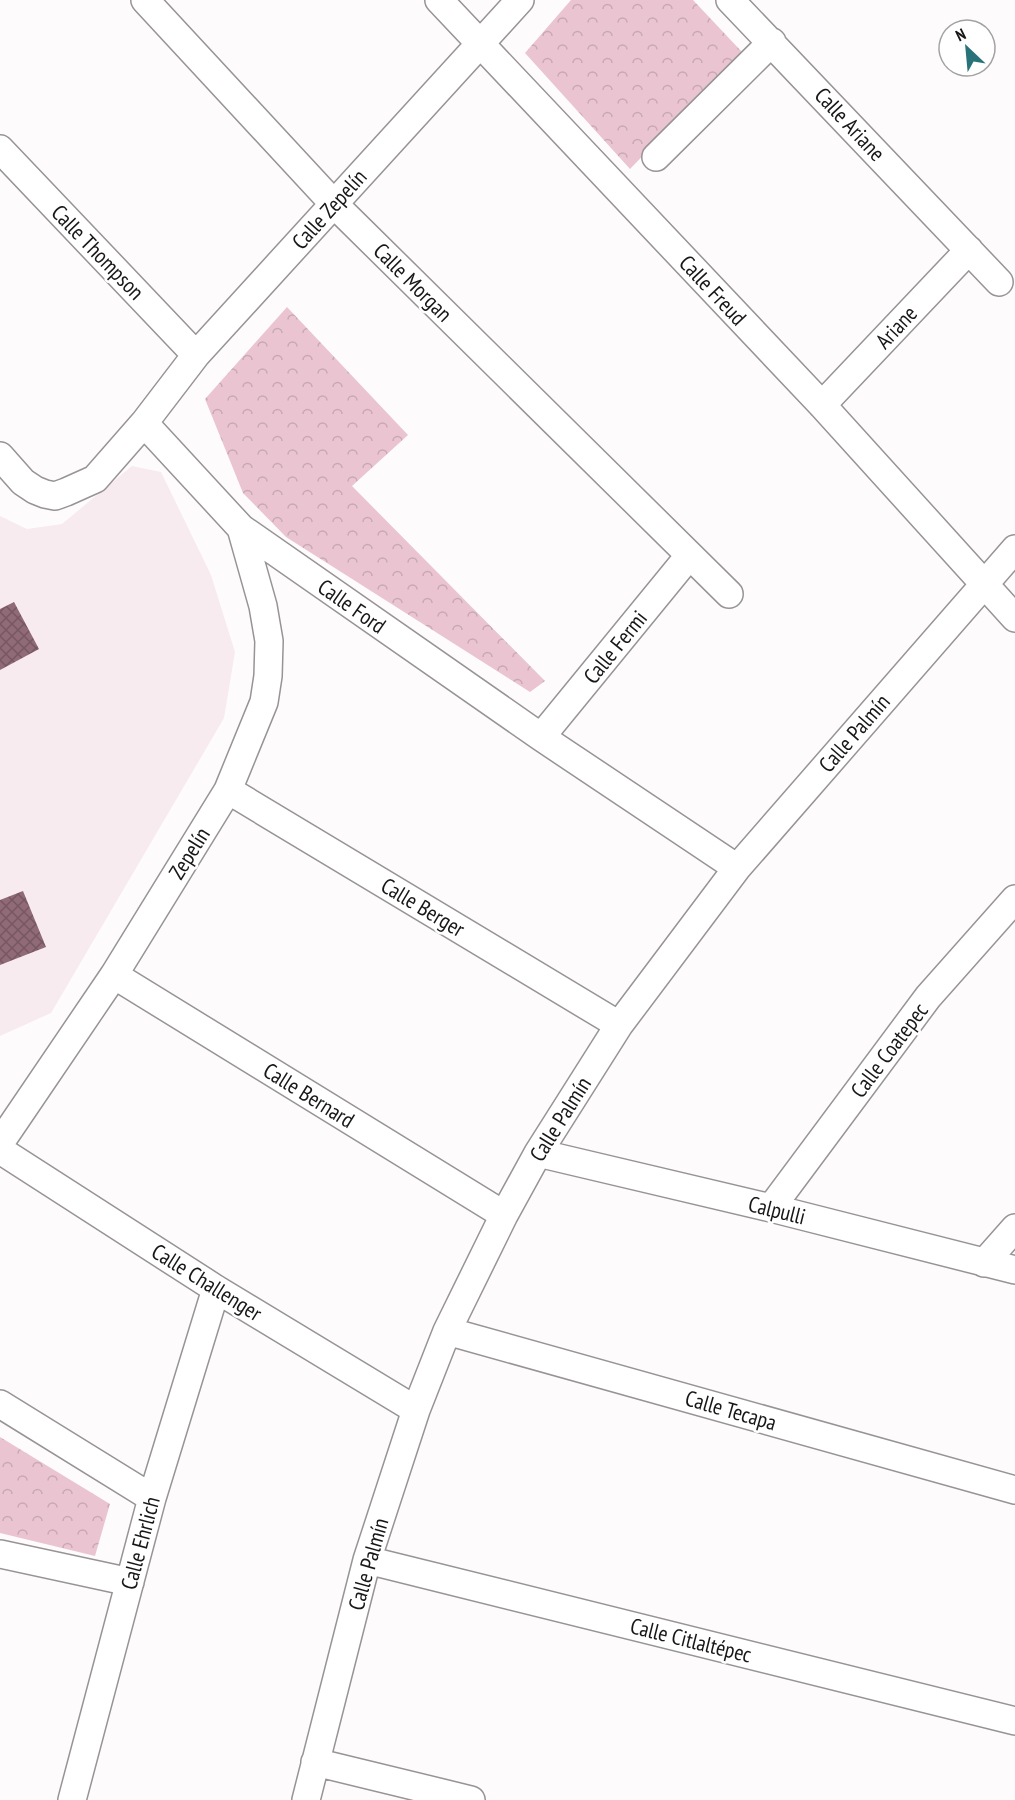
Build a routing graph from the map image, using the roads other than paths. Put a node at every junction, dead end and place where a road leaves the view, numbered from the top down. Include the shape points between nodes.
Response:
1 (145, 0) edge
2 (439, 0) edge
3 (520, 0) edge
4 (730, 0) edge
5 (772, 42) junction
6 (480, 44) junction
7 (0, 149) edge
8 (656, 157) dead end
9 (334, 204) junction
10 (969, 250) junction
11 (999, 282) dead end
12 (196, 355) junction
13 (822, 405) junction
14 (144, 423) junction
15 (0, 456) edge
16 (241, 528) junction
17 (1015, 549) edge
18 (689, 556) junction
19 (984, 583) junction
20 (729, 594) dead end
21 (1015, 618) edge
22 (541, 737) junction
23 (228, 790) junction
24 (737, 868) junction
25 (1015, 899) edge
26 (114, 975) junction
27 (619, 1025) junction
28 (0, 1143) edge
29 (0, 1150) edge
30 (538, 1153) junction
31 (771, 1208) junction
32 (504, 1215) junction
33 (1015, 1228) edge
34 (984, 1263) junction
35 (1015, 1270) edge
36 (216, 1289) junction
37 (447, 1331) junction
38 (0, 1404) edge
39 (416, 1410) junction
40 (1015, 1490) edge
41 (152, 1498) junction
42 (0, 1554) edge
43 (367, 1560) junction
44 (130, 1582) junction
45 (1015, 1721) edge
46 (315, 1762) junction
47 (72, 1800) edge
48 (306, 1800) edge
49 (471, 1800) edge

1 - 9 street, Calle Morgan
2 - 6 street, Calle Freud
3 - 6 street, Calle Zepelín
4 - 5 street, Calle Ariane
5 - 8 street
5 - 10 street, Calle Ariane
6 - 9 street, Calle Zepelín
6 - 13 street, Calle Freud
7 - 12 street, Calle Thompson
9 - 12 street, Calle Zepelín
9 - 18 street, Calle Morgan
10 - 11 street, Calle Ariane
10 - 13 street, Ariane
12 - 14 street, Calle Zepelín
13 - 19 street, Calle Freud
14 - 15 street via 95,479 55,495 23,482
14 - 16 street, Calle Ford
16 - 22 street, Calle Ford
16 - 23 street, Zepelín via 263,606 269,641 268,676 264,702
17 - 19 street, Calle Palmín
18 - 20 street, Calle Morgan
18 - 22 street, Calle Fermi
19 - 21 street, Calle Freud
19 - 24 street, Calle Palmín
22 - 24 street, Calle Ford
23 - 26 street, Zepelín
23 - 27 street, Calle Berger
24 - 27 street, Calle Palmín
25 - 31 street, Calle Coatepec via 928,997
26 - 28 street, Zepelín
26 - 32 street, Calle Bernard
27 - 30 street, Calle Palmín
29 - 36 street, Calle Challenger
30 - 31 street, Calpulli
30 - 32 street, Calle Palmín
31 - 34 street, Calpulli
32 - 37 street, Calle Palmín
33 - 34 street
34 - 35 street, Calpulli
36 - 39 street, Calle Challenger
36 - 41 street, Calle Ehrlich
37 - 39 street, Calle Palmín
37 - 40 street, Calle Tecapa
38 - 41 street
39 - 43 street, Calle Palmín
41 - 44 street, Calle Ehrlich
42 - 44 street
43 - 45 street, Calle Citlaltépec
43 - 46 street, Calle Palmín
44 - 47 street, Calle Ehrlich
46 - 48 street, Calle Palmín
46 - 49 street

